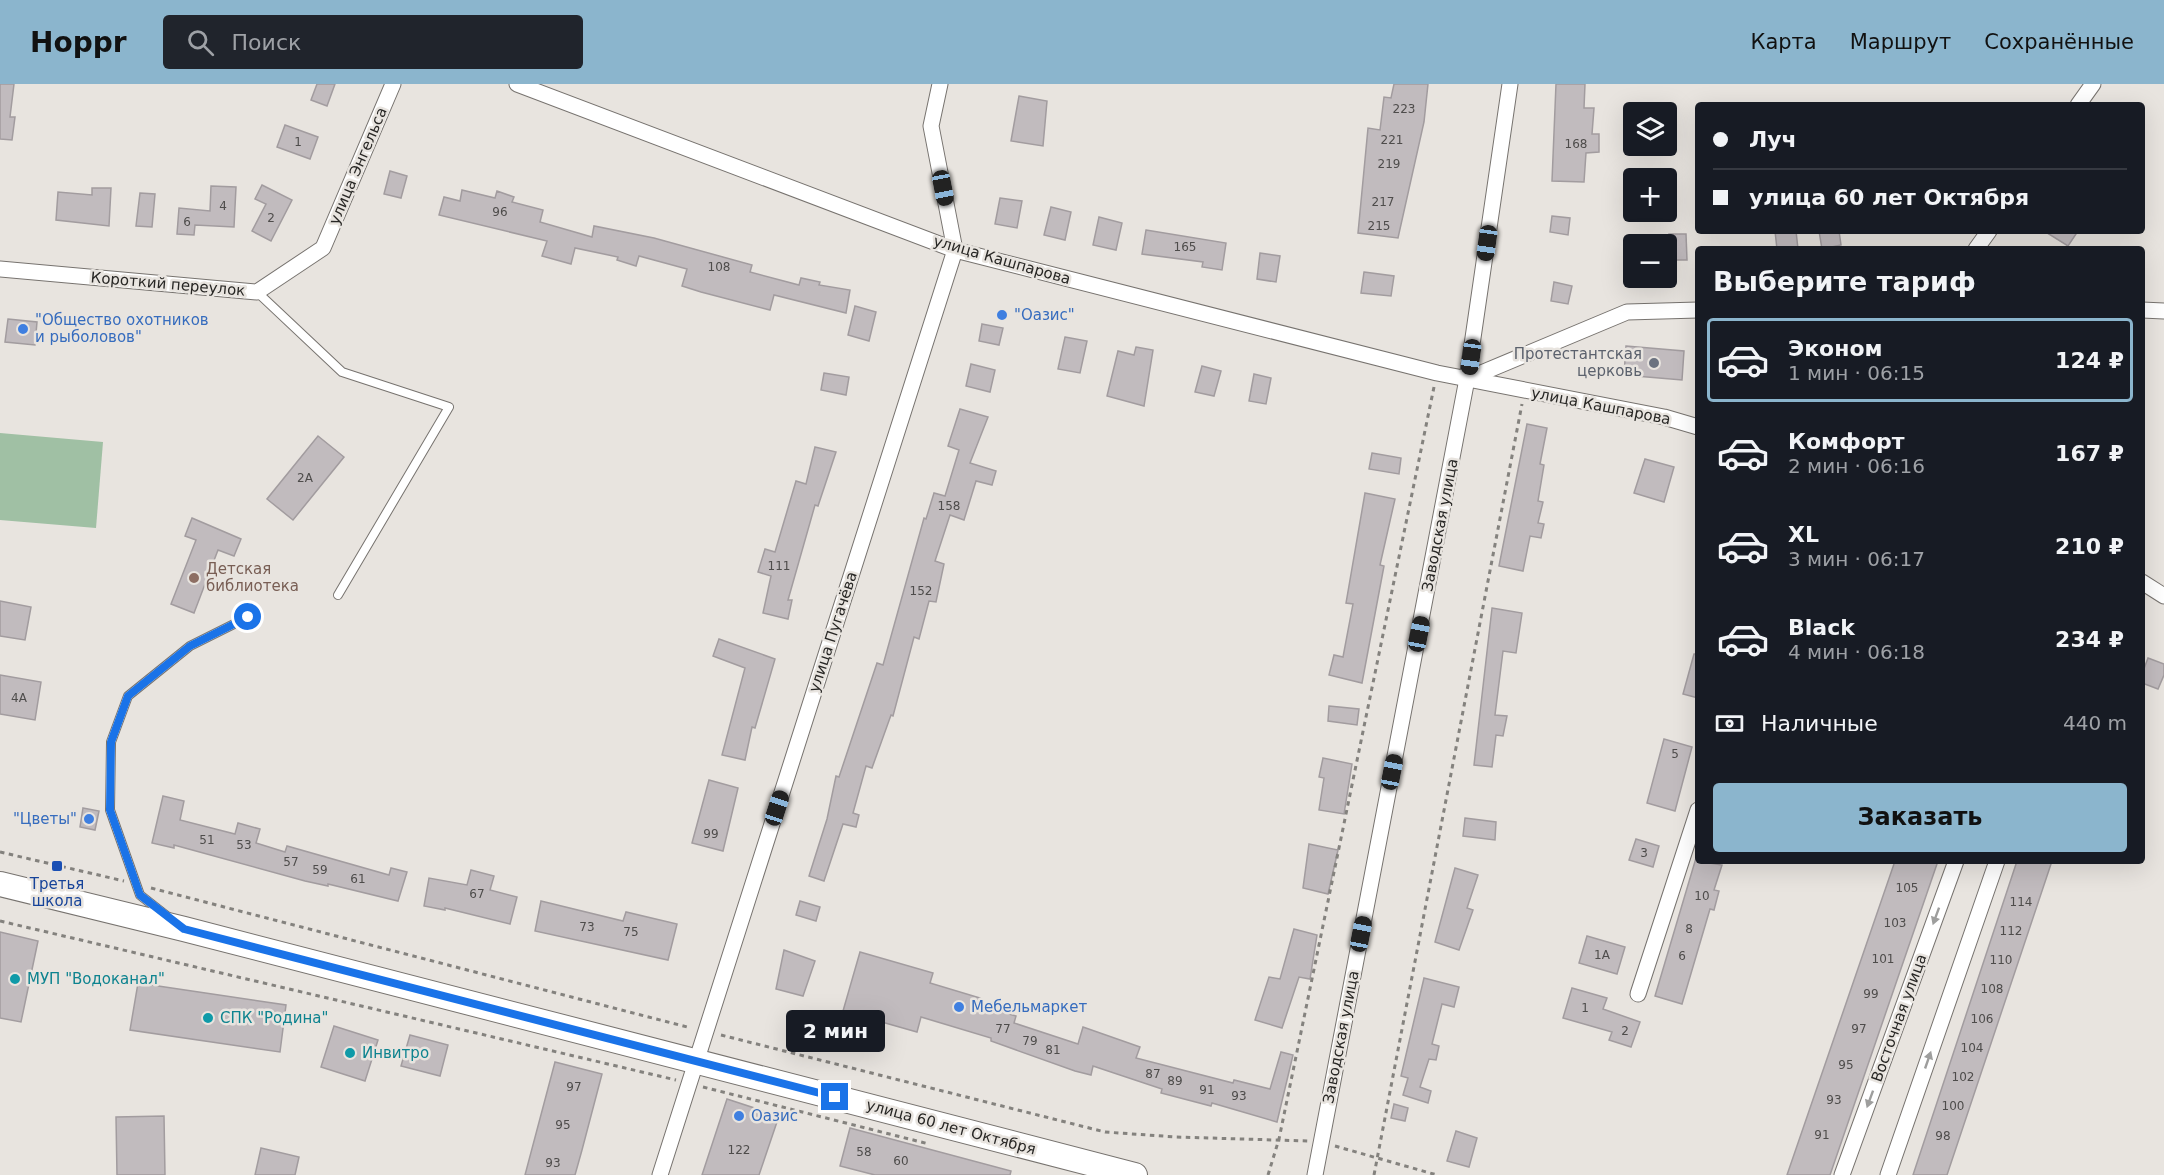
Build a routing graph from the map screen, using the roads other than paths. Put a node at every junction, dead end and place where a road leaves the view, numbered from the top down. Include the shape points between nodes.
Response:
1 (393, 84) edge
2 (517, 84) edge
3 (940, 84) edge
4 (1510, 84) edge
5 (2092, 84) edge
6 (2080, 102) edge
7 (323, 248) joint
8 (955, 250) junction
9 (0, 269) edge
10 (258, 291) junction
11 (1695, 310) edge
12 (2145, 310) edge
13 (2164, 311) edge
14 (1467, 380) junction
15 (1695, 426) edge
16 (2145, 586) edge
17 (338, 595) dead end
18 (2164, 596) edge
19 (248, 617) dead end
20 (1695, 819) edge
21 (1955, 864) edge
22 (1996, 864) edge
23 (0, 884) edge
24 (184, 929) junction
25 (1638, 994) dead end
26 (697, 1061) junction
27 (660, 1175) edge
28 (1135, 1175) edge
29 (1315, 1175) edge
30 (1842, 1175) edge
31 (1888, 1175) edge

1 - 7 street, улица Энгельса
2 - 8 street, улица Кашпарова
3 - 8 street, улица Пугачёва via 932,126
4 - 14 street, Заводская улица
5 - 6 street
7 - 10 street, Короткий переулок
8 - 14 street, улица Кашпарова
8 - 26 street, улица Пугачёва
9 - 10 street, Короткий переулок
10 - 17 lane via 342,372 449,407
11 - 14 street via 1627,312
12 - 13 street
14 - 15 street, улица Кашпарова
14 - 29 street, Заводская улица
16 - 18 street
19 - 24 lane via 190,646 128,696 111,742 110,810 140,895
20 - 25 street
21 -> 30 street, Восточная улица
31 -> 22 street
23 - 24 main road, улица 60 лет Октября
24 - 26 main road, улица 60 лет Октября
26 - 27 street, улица Пугачёва
26 - 28 main road, улица 60 лет Октября

